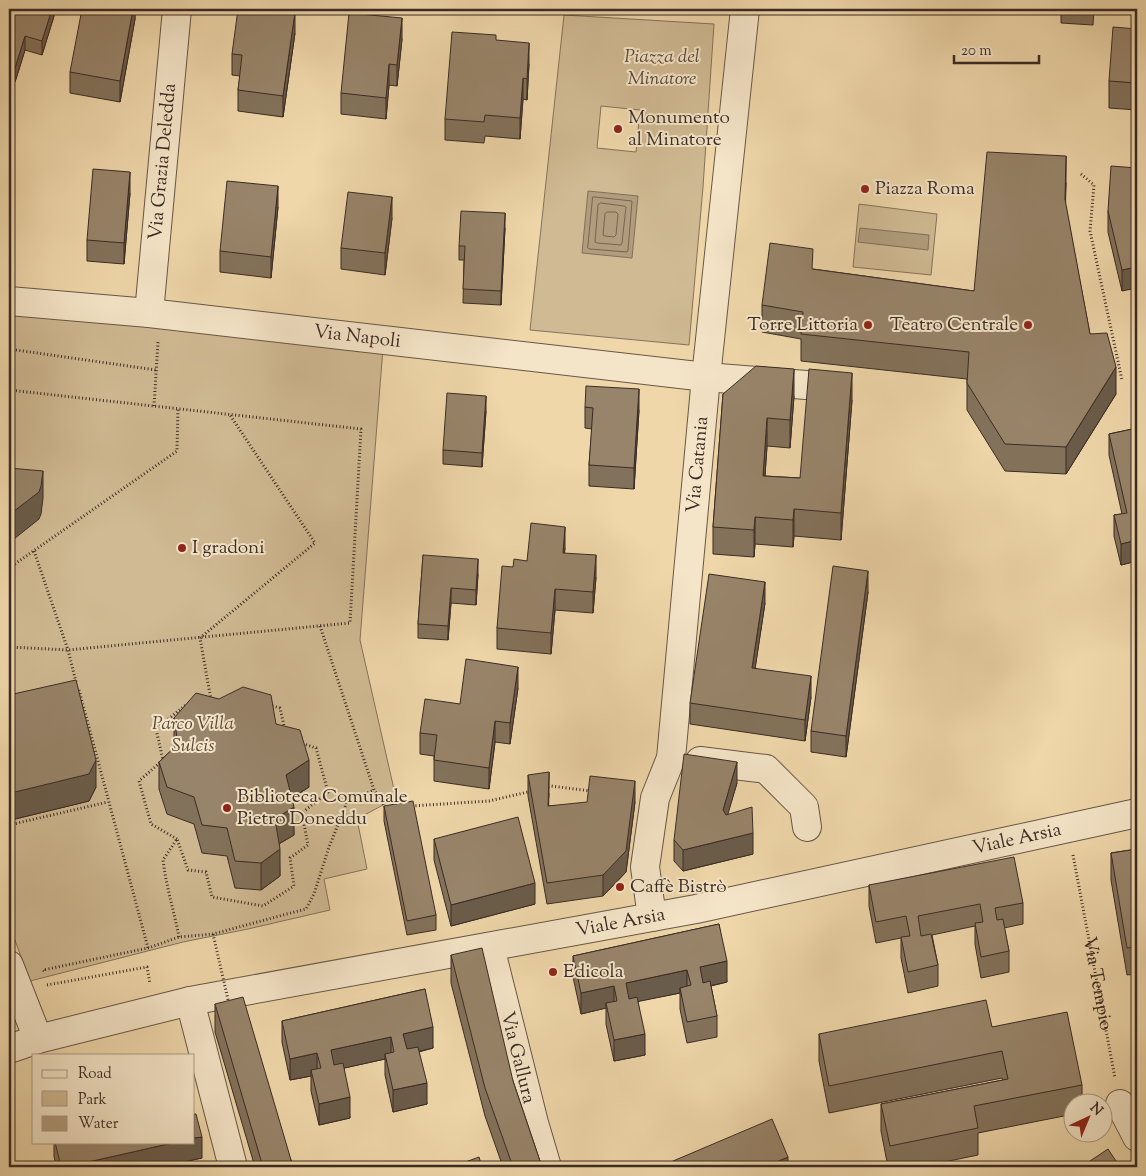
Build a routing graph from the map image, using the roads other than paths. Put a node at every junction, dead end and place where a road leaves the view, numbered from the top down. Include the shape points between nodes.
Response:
1 (177, 9) edge
2 (745, 9) edge
3 (9, 301) edge
4 (154, 314) junction
5 (706, 377) junction
6 (806, 385) edge
7 (671, 758) junction
8 (1137, 813) edge
9 (807, 827) dead end
10 (652, 917) junction
11 (490, 947) junction
12 (9, 965) edge
13 (190, 1001) junction
14 (38, 1039) junction
15 (9, 1049) edge
16 (1120, 1104) road end
17 (1137, 1137) edge
18 (233, 1167) edge
19 (548, 1167) edge

1 - 4 street, Via Grazia Deledda
2 - 5 street, Via Catania
3 - 4 street, Via Napoli
4 - 5 street, Via Napoli
5 - 6 street, Via Napoli
5 - 7 street, Via Catania
7 - 9 street via 766,769 804,807
7 - 10 street, Via Catania via 655,798 645,867
8 - 10 street, Viale Arsia
10 - 11 street, Viale Arsia
11 - 13 street, Viale Arsia
11 - 19 street, Via Gallura
12 - 14 street
13 - 14 street, Viale Arsia
13 - 18 street
14 - 15 street, Viale Arsia
16 - 17 street

